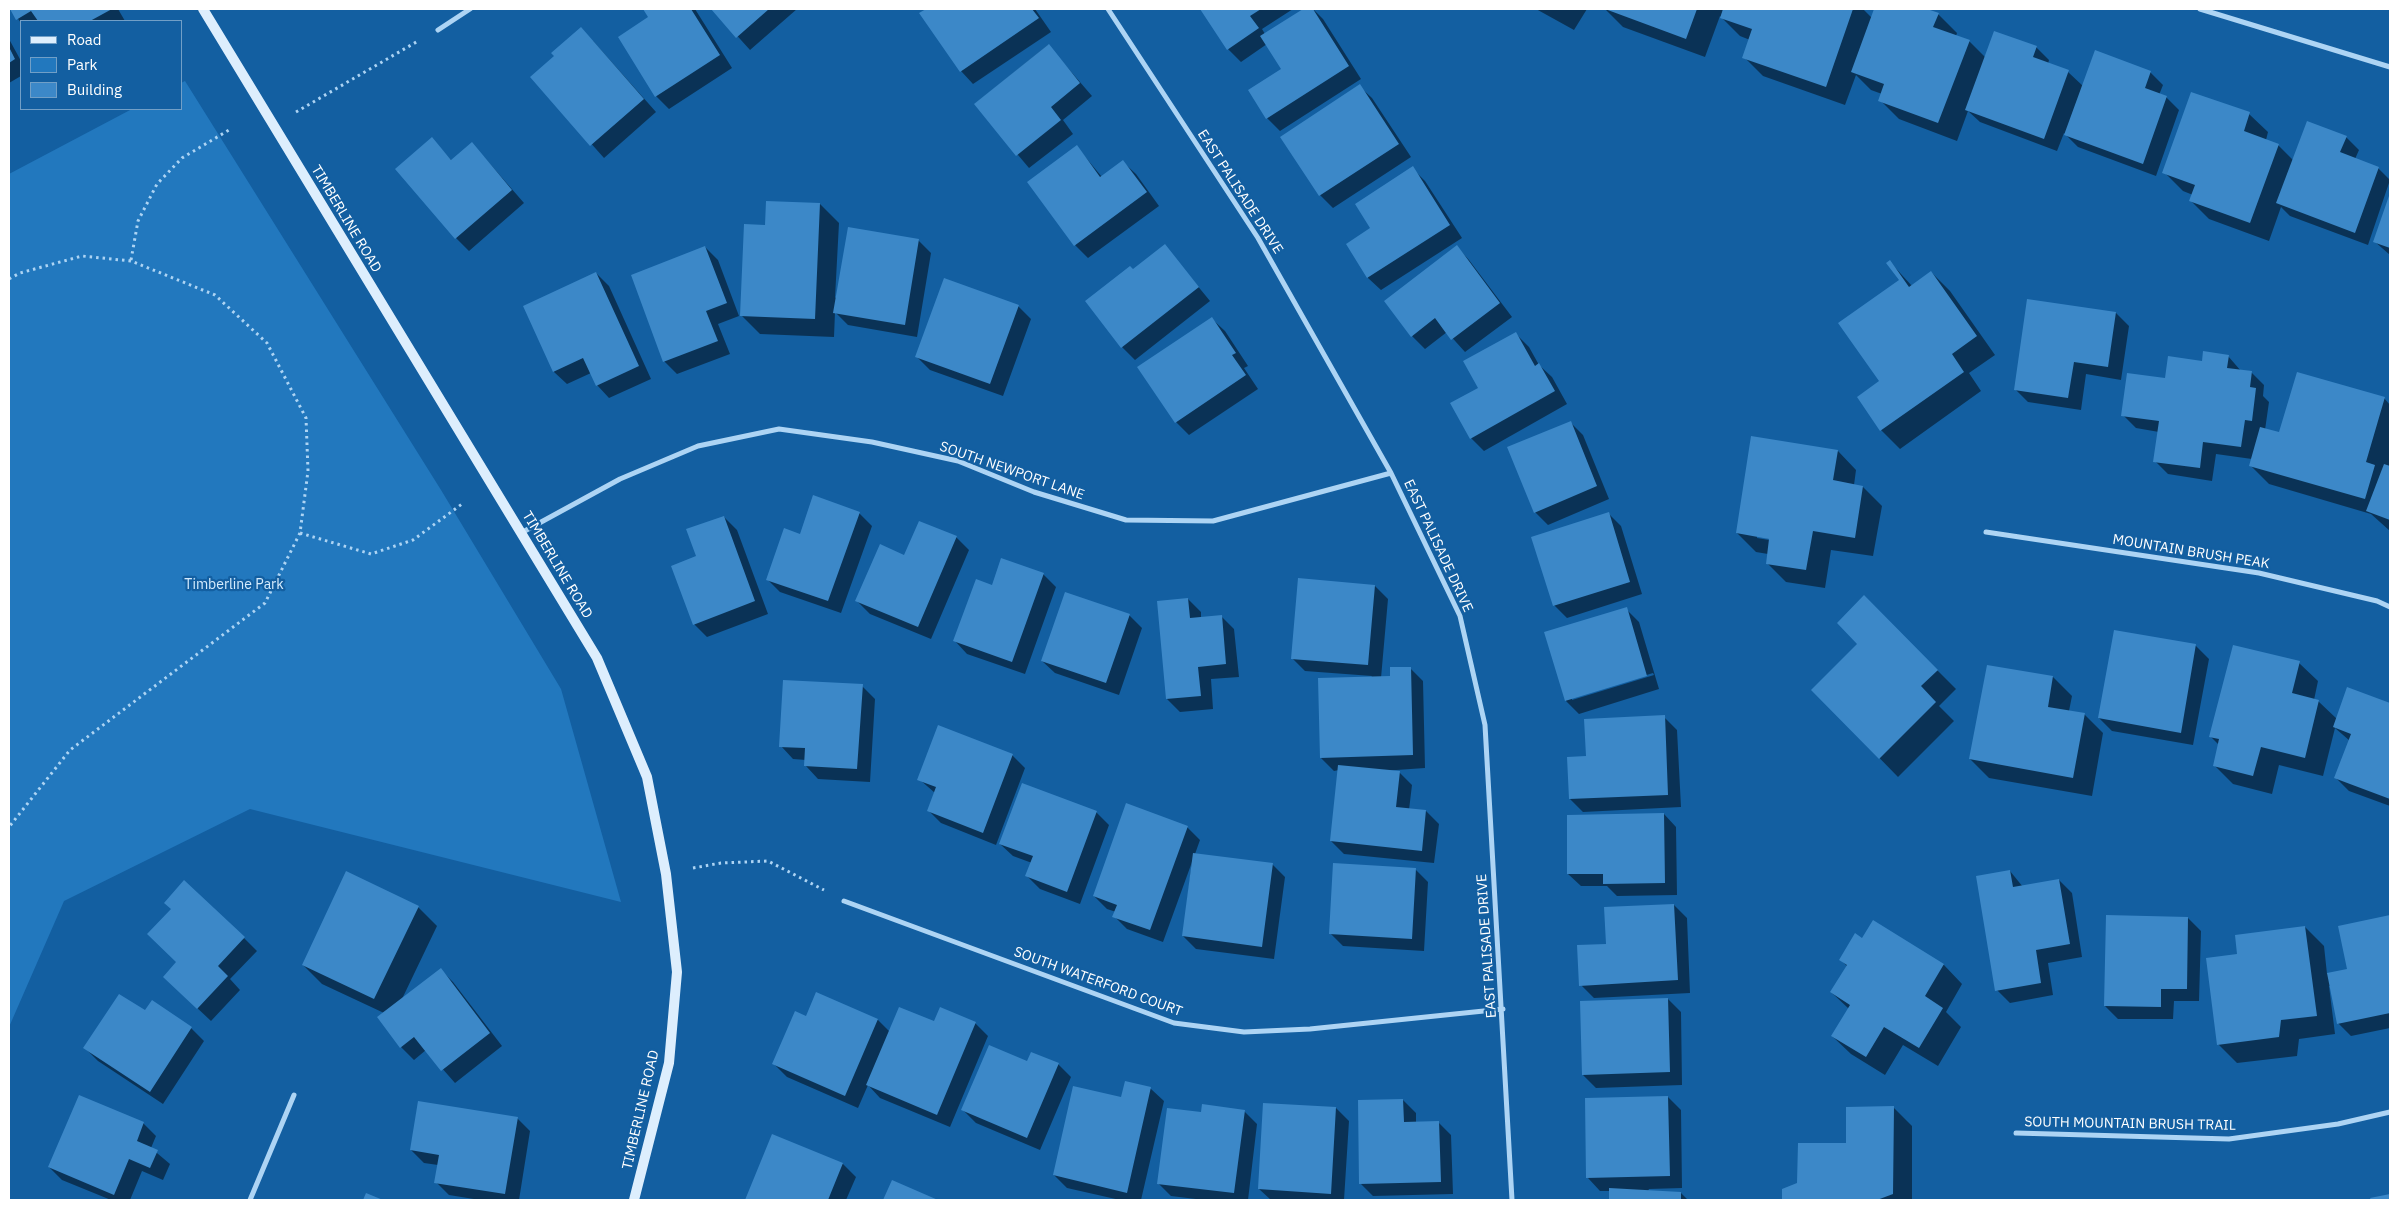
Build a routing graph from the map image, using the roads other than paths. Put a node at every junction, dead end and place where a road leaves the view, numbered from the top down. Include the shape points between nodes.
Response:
1 (202, 9) edge
2 (470, 9) edge
3 (1108, 9) edge
4 (2200, 9) edge
5 (438, 30) road end
6 (2390, 67) edge
7 (1391, 474) junction
8 (1986, 532) dead end
9 (521, 533) junction
10 (2390, 607) edge
11 (844, 901) road end
12 (1503, 1009) junction
13 (294, 1094) dead end
14 (2390, 1112) edge
15 (2016, 1133) dead end
16 (250, 1200) edge
17 (634, 1200) edge
18 (1512, 1200) edge

1 - 9 street, TIMBERLINE ROAD
2 - 5 street
3 - 7 street, EAST PALISADE DRIVE via 1258,238
4 - 6 street
7 - 9 street, SOUTH NEWPORT LANE via 1213,521 1126,520 1034,492 958,461 872,442 779,429 698,446 620,479
7 - 12 street, EAST PALISADE DRIVE via 1460,616 1485,725
8 - 10 street, MOUNTAIN BRUSH PEAK via 2259,573 2377,601
9 - 17 street, TIMBERLINE ROAD via 597,658 647,777 666,874 677,972 669,1063
11 - 12 street, SOUTH WATERFORD COURT via 1174,1023 1244,1032 1310,1029
12 - 18 street, EAST PALISADE DRIVE
13 - 16 street
14 - 15 street, SOUTH MOUNTAIN BRUSH TRAIL via 2338,1124 2229,1139

